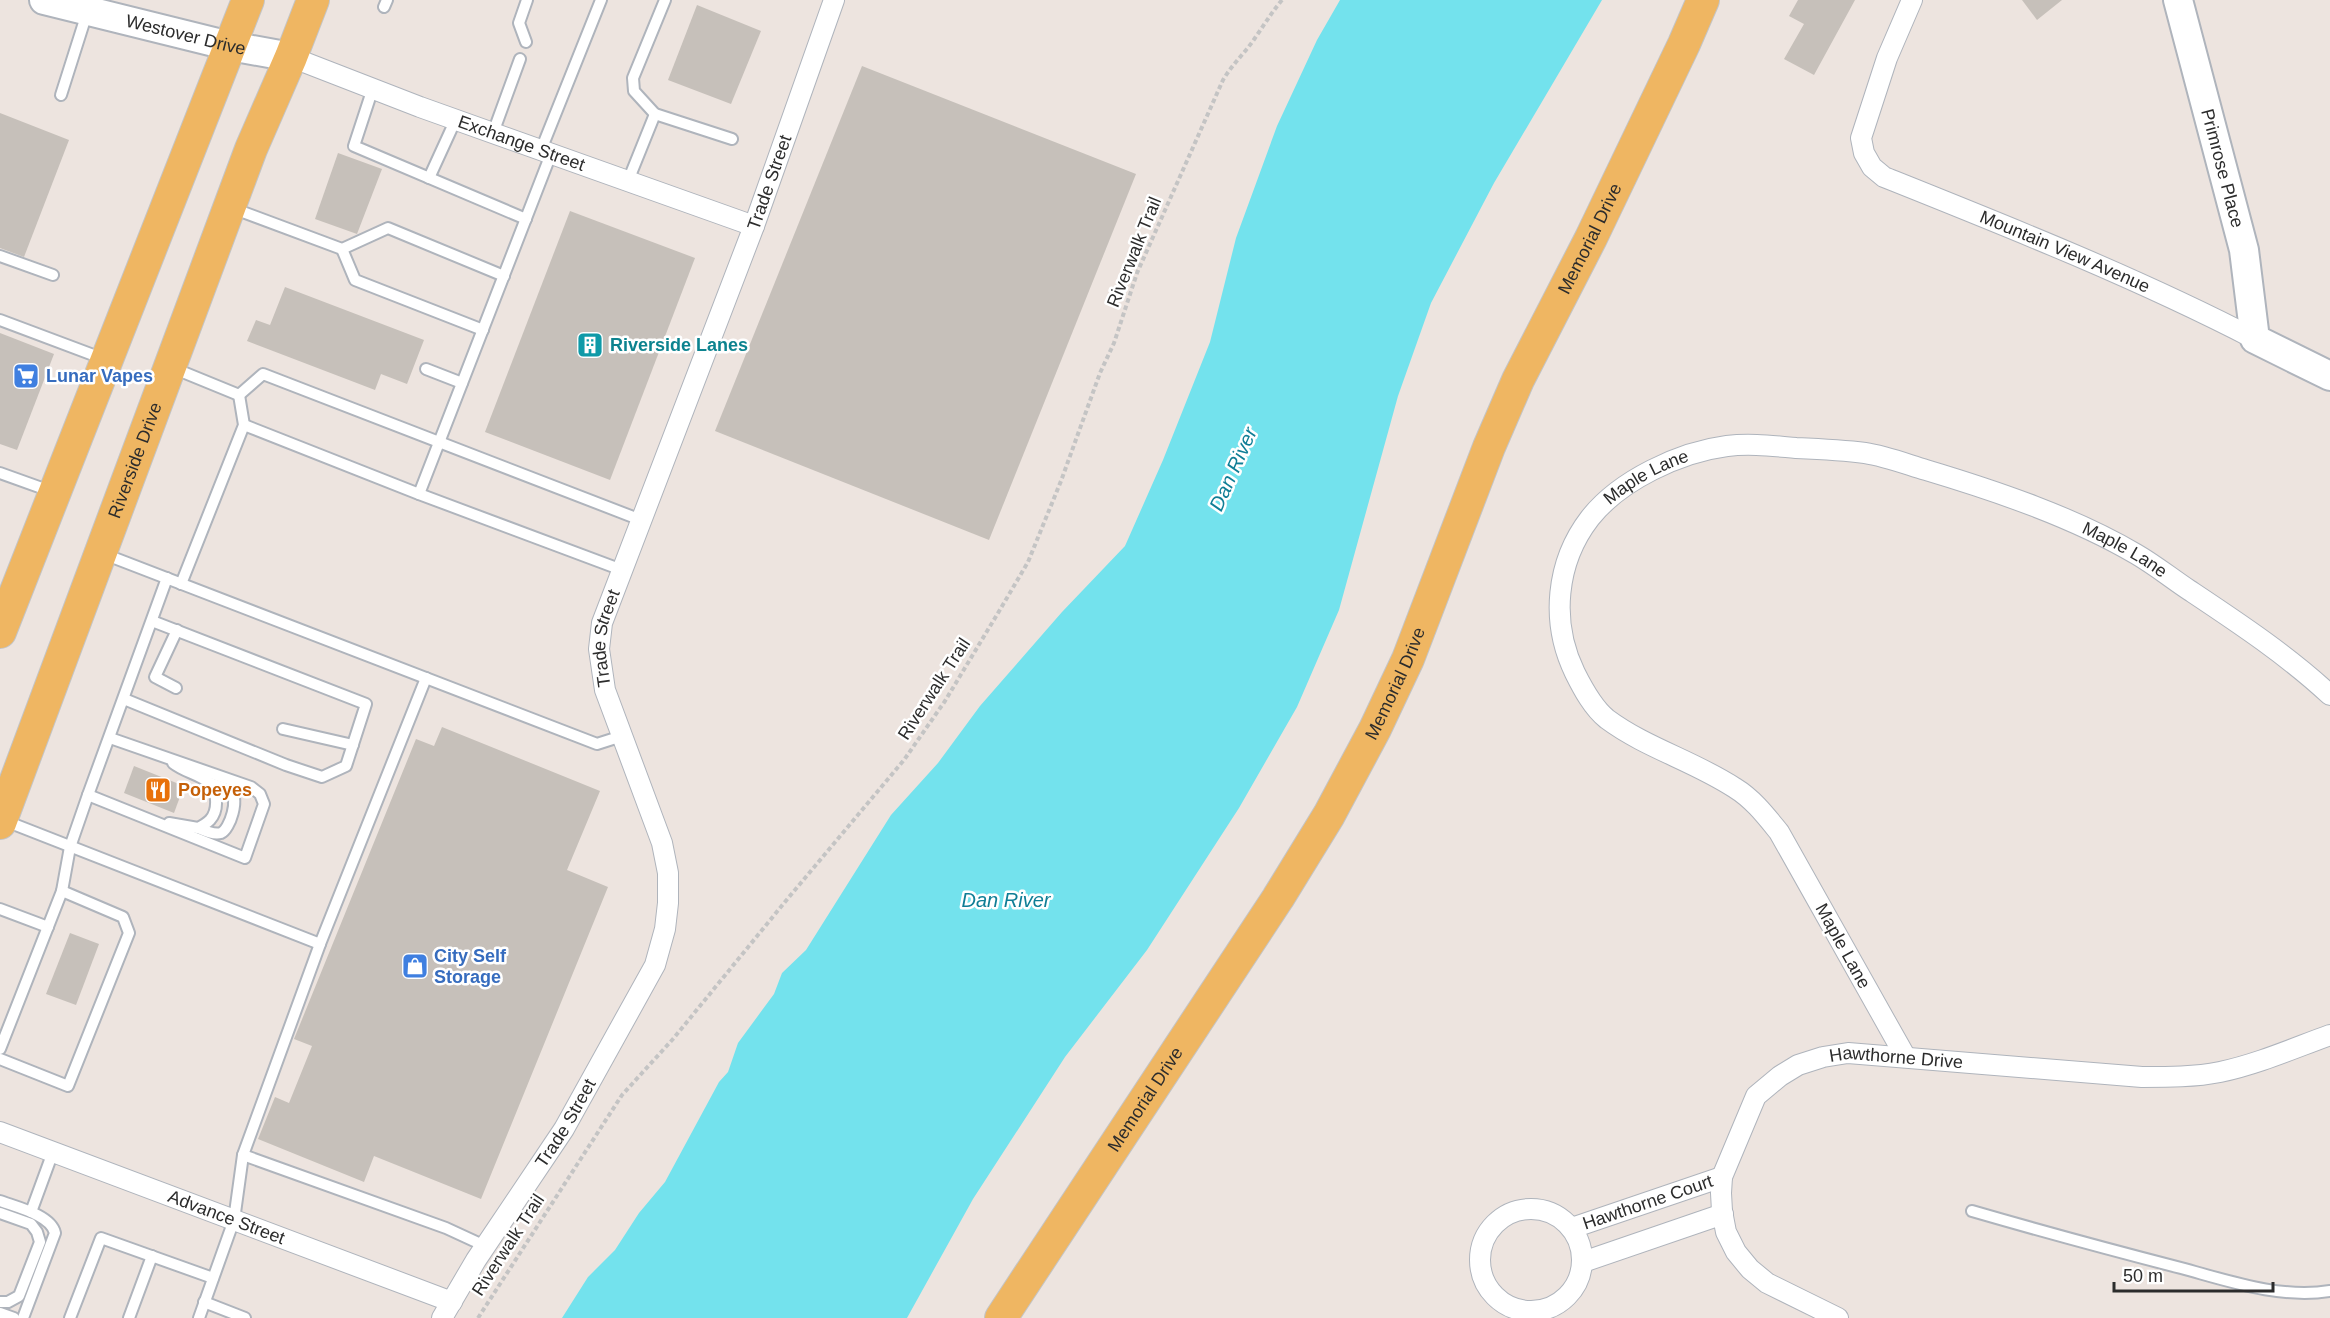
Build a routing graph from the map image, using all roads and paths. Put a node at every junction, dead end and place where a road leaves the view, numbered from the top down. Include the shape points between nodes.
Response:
1 (44, 0) edge
2 (248, 0) edge
3 (313, 0) edge
4 (527, 0) edge
5 (601, 0) edge
6 (665, 0) edge
7 (834, 0) edge
8 (1282, 0) edge
9 (1703, 0) edge
10 (1912, 0) edge
11 (2178, 0) edge
12 (88, 11) junction
13 (526, 42) dead end
14 (230, 46) junction
15 (291, 57) junction
16 (520, 59) dead end
17 (373, 88) junction
18 (61, 95) dead end
19 (655, 114) junction
20 (456, 119) junction
21 (493, 133) junction
22 (732, 139) dead end
23 (546, 152) junction
24 (429, 178) junction
25 (628, 181) junction
26 (229, 207) junction
27 (526, 219) junction
28 (754, 226) junction
29 (342, 249) junction
30 (0, 255) edge
31 (53, 275) dead end
32 (504, 276) junction
33 (0, 320) edge
34 (483, 330) junction
35 (2255, 339) junction
36 (106, 360) junction
37 (170, 366) junction
38 (426, 369) dead end
39 (2330, 376) edge
40 (462, 383) junction
41 (239, 395) junction
42 (244, 425) junction
43 (439, 442) junction
44 (0, 473) edge
45 (55, 493) junction
46 (419, 494) junction
47 (641, 520) junction
48 (101, 553) junction
49 (622, 570) junction
50 (167, 579) junction
51 (181, 584) junction
52 (152, 621) junction
53 (177, 630) junction
54 (0, 632) edge
55 (426, 678) junction
56 (176, 688) dead end
57 (2330, 695) edge
58 (124, 699) junction
59 (283, 729) dead end
60 (622, 736) junction
61 (110, 738) junction
62 (353, 745) junction
63 (159, 754) junction
64 (207, 782) junction
65 (88, 795) junction
66 (146, 819) junction
67 (0, 820) edge
68 (198, 828) junction
69 (70, 847) junction
70 (62, 891) junction
71 (0, 909) edge
72 (48, 927) junction
73 (320, 944) junction
74 (2330, 1035) edge
75 (0, 1049) edge
76 (1905, 1056) junction
77 (0, 1059) edge
78 (0, 1132) edge
79 (53, 1152) junction
80 (243, 1155) junction
81 (1722, 1177) junction
82 (0, 1202) edge
83 (1972, 1211) dead end
84 (31, 1212) junction
85 (0, 1213) edge
86 (1723, 1214) junction
87 (234, 1220) junction
88 (1572, 1228) junction
89 (485, 1246) junction
90 (152, 1256) junction
91 (1583, 1262) junction
92 (213, 1278) junction
93 (2330, 1291) edge
94 (0, 1302) edge
95 (204, 1302) junction
96 (447, 1310) edge
97 (0, 1313) edge
98 (14, 1318) edge
99 (23, 1318) edge
100 (70, 1318) edge
101 (129, 1318) edge
102 (199, 1318) edge
103 (245, 1318) edge
104 (478, 1318) edge
105 (1001, 1318) edge
106 (1838, 1318) edge

1 - 12 street, Westover Drive
2 - 14 main road
3 - 15 main road, Riverside Drive
4 - 13 lane via 519,23
5 - 23 lane
6 - 19 lane via 633,78 633,91
7 - 28 street, Trade Street
8 - 104 path, Riverwalk Trail via 1223,80 1137,273 1114,343 1028,562 945,701 866,807 674,1039 622,1095
9 - 105 main road, Memorial Drive via 1591,238 1518,380 1408,660 1365,748 1278,898
10 - 35 street, Mountain View Avenue via 1887,58 1861,138 1872,167 1884,177 2095,265
11 - 35 street, Primrose Place via 2244,250
12 - 14 street, Westover Drive
12 - 18 lane
14 - 15 street, Westover Drive
14 - 36 main road
15 - 17 street, Exchange Street
15 - 26 main road, Riverside Drive
16 - 21 lane
17 - 20 street, Exchange Street
17 - 24 lane via 354,146
19 - 22 lane
19 - 25 lane
20 - 21 street, Exchange Street
20 - 24 lane
21 - 23 street, Exchange Street
23 - 25 street, Exchange Street
23 - 27 lane
24 - 27 lane
25 - 28 street, Exchange Street
26 - 29 lane
26 - 37 main road, Riverside Drive
27 - 32 lane
28 - 47 street, Trade Street
29 - 32 lane via 388,228
29 - 34 lane via 355,280
30 - 31 lane
32 - 34 lane
33 - 36 lane
34 - 40 lane
35 - 39 street, Mountain View Avenue
36 - 45 main road
37 - 41 lane
37 - 48 main road, Riverside Drive
38 - 40 lane
40 - 43 lane
41 - 42 lane
41 - 43 lane via 263,374
42 - 46 lane
42 - 51 lane
43 - 46 lane
43 - 47 lane
44 - 45 lane
45 - 54 main road
46 - 49 lane
47 - 49 street, Trade Street
48 - 50 lane
48 - 67 main road, Riverside Drive
49 - 60 street, Trade Street via 602,623 599,649 605,690
50 - 51 lane
50 - 52 lane
51 - 55 lane
52 - 53 lane
52 - 58 lane
53 - 56 lane via 155,677
53 - 62 lane via 366,704
55 - 60 lane via 597,744
55 - 73 lane
57 - 76 street, Maple Lane via 2216,606 2136,554 2018,501 1868,453 1727,446 1671,461 1611,496 1580,532 1566,562 1560,588 1564,644 1587,696 1606,718 1660,750 1713,774 1761,809 1779,832
58 - 61 lane
58 - 62 lane via 322,777 346,766
59 - 62 lane
60 - 89 street, Trade Street via 662,843 668,873 665,929 655,965 564,1129
61 - 63 lane
61 - 65 lane
63 - 64 lane
63 - 66 lane via 251,787 264,804 245,858
64 - 68 lane via 216,801 211,819
64 - 68 lane via 230,791 236,804 226,830 214,833
65 - 66 lane
65 - 69 lane
66 - 68 lane
67 - 69 lane
69 - 70 lane
69 - 73 lane
70 - 72 lane
70 - 77 lane via 123,917 129,933 68,1086
71 - 72 lane
72 - 75 lane
73 - 80 lane
74 - 76 street, Hawthorne Drive via 2232,1069 2181,1077
76 - 81 street, Hawthorne Drive via 1848,1053 1823,1057 1780,1076 1756,1096
78 - 79 street, Advance Street
79 - 84 lane
79 - 87 street, Advance Street
80 - 87 lane
80 - 89 lane via 446,1228
81 - 86 street, Hawthorne Drive
81 - 88 street, Hawthorne Court
82 - 84 lane
83 - 93 lane via 2235,1282 2285,1293
84 - 99 lane via 50,1223 55,1233
85 - 94 lane via 31,1224 40,1242 19,1296
86 - 91 street, Hawthorne Court
86 - 106 street, Hawthorne Drive via 1726,1232 1750,1269 1767,1283
87 - 92 lane
87 - 96 street, Advance Street
88 - 91 street, Hawthorne Court
88 - 91 street, Hawthorne Court via 1559,1216 1544,1210 1518,1211 1496,1222 1480,1251 1485,1285 1510,1308 1543,1311 1571,1293
89 - 96 street, Trade Street
90 - 92 lane
90 - 100 lane via 100,1238
90 - 101 lane
92 - 95 lane
95 - 102 lane
95 - 103 lane
97 - 98 lane

